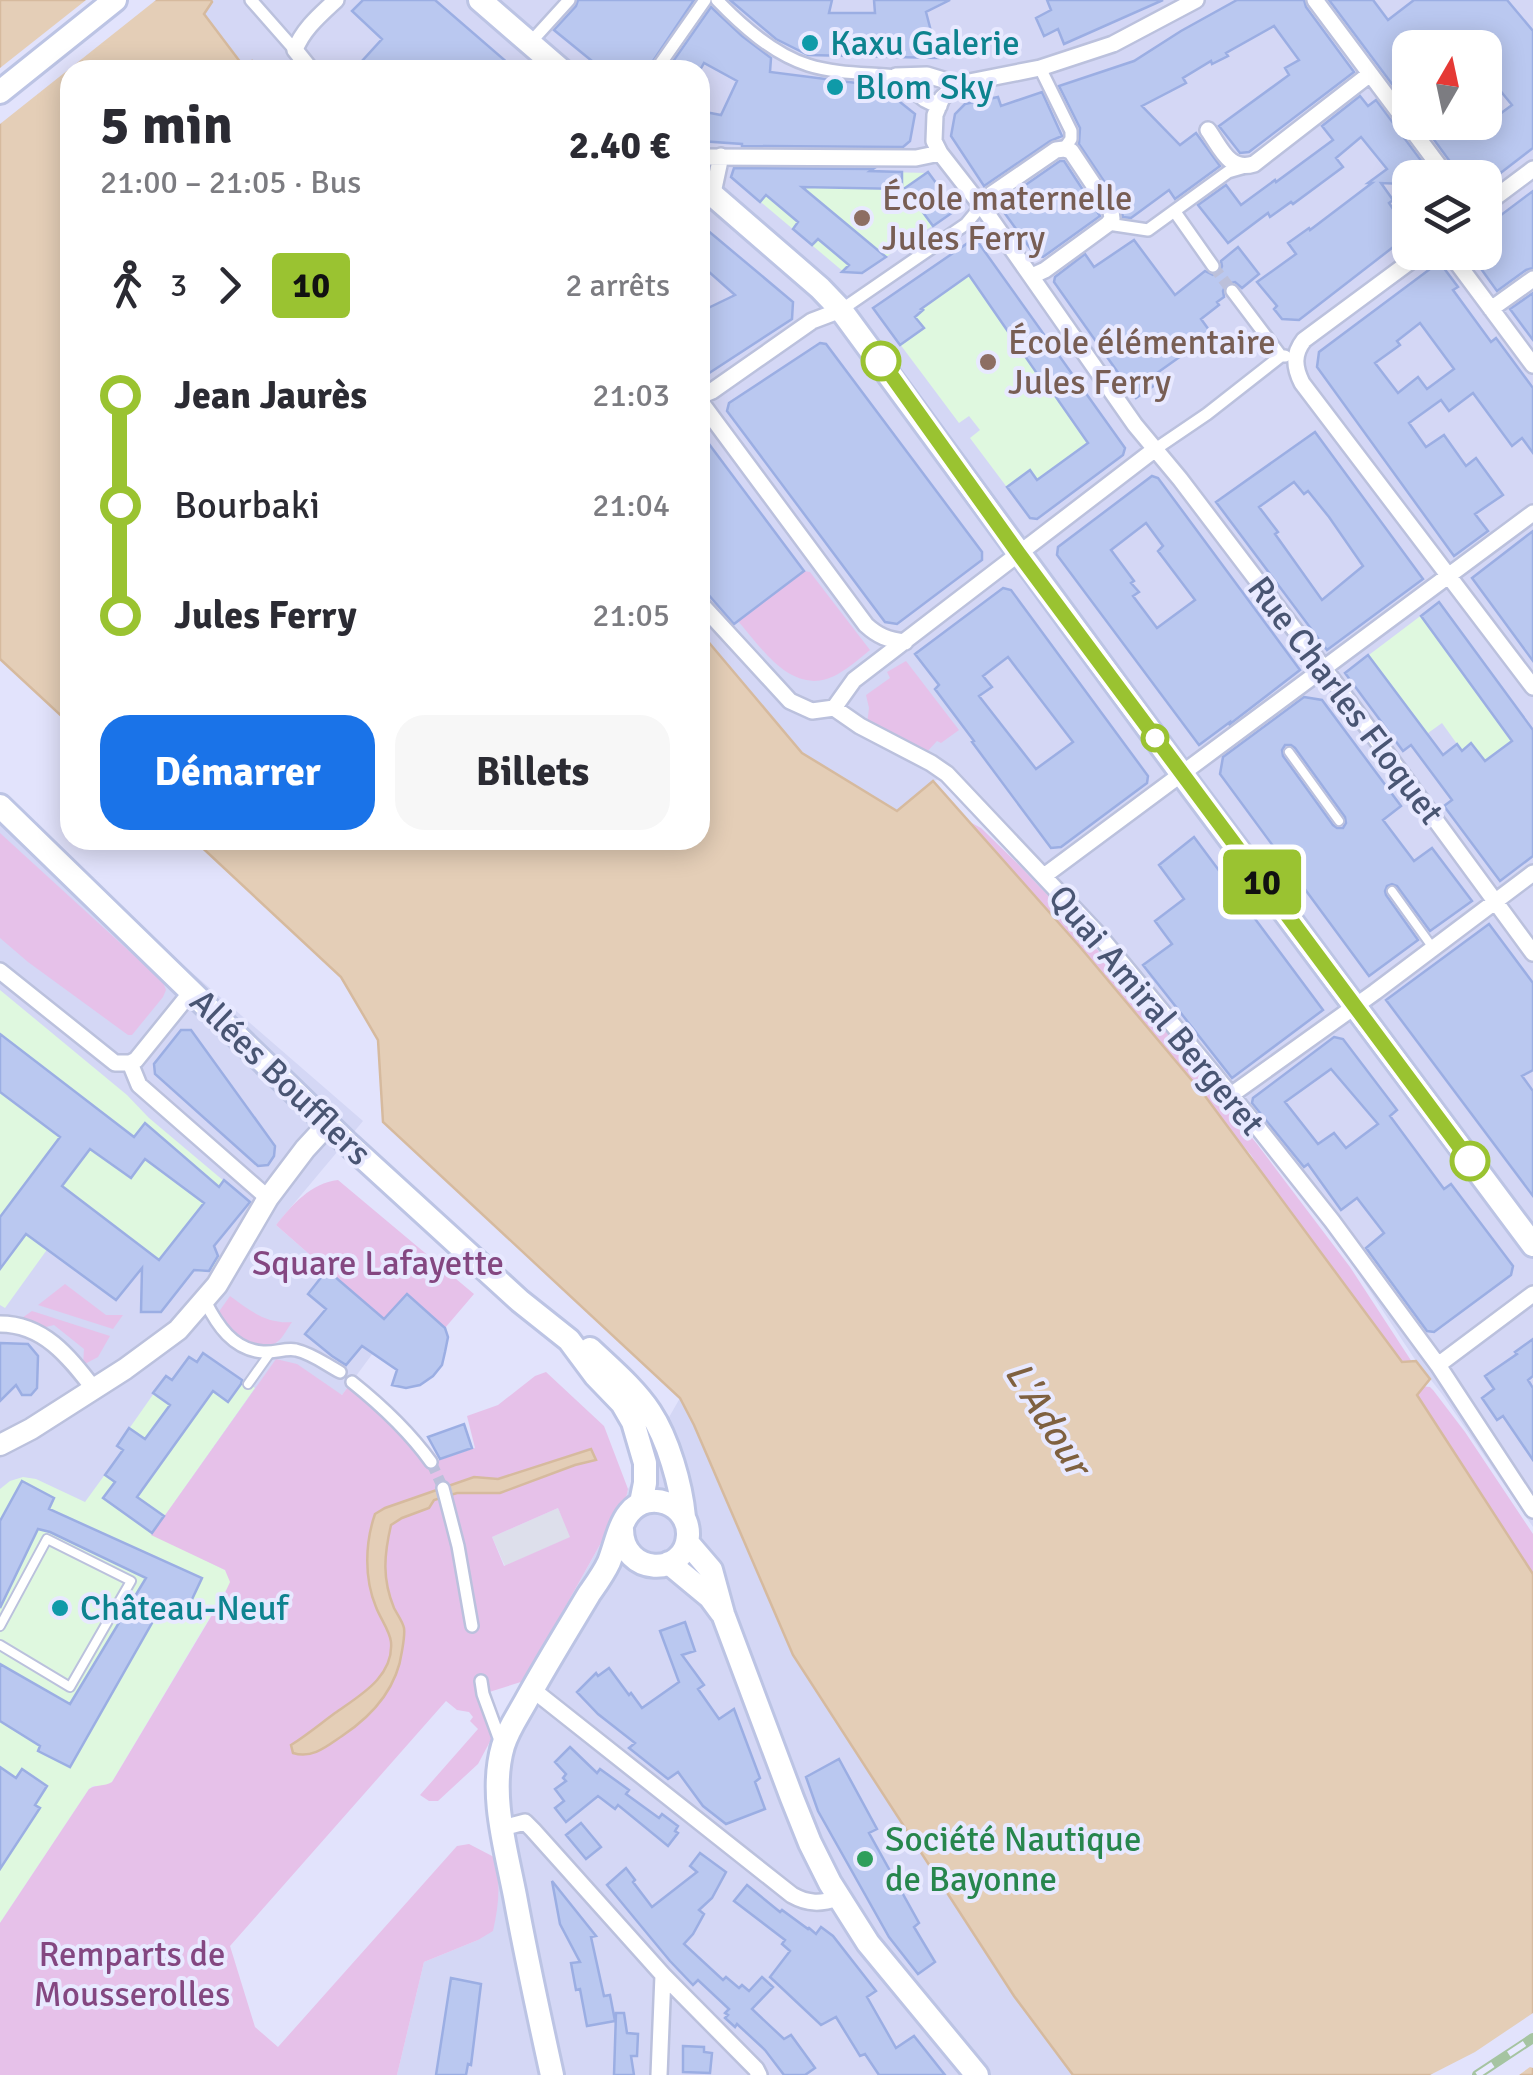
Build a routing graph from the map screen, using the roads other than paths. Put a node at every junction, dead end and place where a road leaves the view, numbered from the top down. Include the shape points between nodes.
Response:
1 (114, 0) edge
2 (252, 0) edge
3 (336, 0) edge
4 (480, 0) edge
5 (569, 0) edge
6 (704, 0) edge
7 (718, 0) edge
8 (1196, 0) edge
9 (1314, 0) edge
10 (530, 44) junction
11 (295, 50) junction
12 (303, 60) edge
13 (550, 60) edge
14 (663, 60) edge
15 (1040, 68) junction
16 (1370, 74) junction
17 (896, 76) junction
18 (960, 85) junction
19 (0, 92) edge
20 (940, 102) junction
21 (1208, 130) dead end
22 (1064, 148) junction
23 (940, 153) junction
24 (722, 156) junction
25 (710, 157) edge
26 (1434, 160) edge
27 (1242, 168) junction
28 (1533, 169) edge
29 (710, 180) edge
30 (710, 192) edge
31 (1502, 192) edge
32 (981, 206) junction
33 (1175, 212) junction
34 (1108, 224) junction
35 (1213, 266) tunnel mouth
36 (1399, 270) edge
37 (1462, 270) edge
38 (1032, 276) junction
39 (1533, 279) edge
40 (1232, 290) tunnel mouth
41 (841, 310) junction
42 (1492, 310) junction
43 (1287, 356) junction
44 (1533, 365) edge
45 (710, 392) edge
46 (710, 413) edge
47 (1154, 450) junction
48 (1533, 514) edge
49 (1019, 554) junction
50 (1450, 574) junction
51 (710, 615) edge
52 (905, 642) junction
53 (1324, 668) junction
54 (1533, 687) edge
55 (834, 708) junction
56 (1289, 752) dead end
57 (1181, 774) junction
58 (0, 806) edge
59 (1339, 820) dead end
60 (1533, 873) edge
61 (1044, 876) junction
62 (1392, 891) dead end
63 (1495, 901) junction
64 (1434, 948) junction
65 (1533, 953) edge
66 (0, 971) edge
67 (191, 992) junction
68 (1355, 1006) junction
69 (130, 1063) junction
70 (1230, 1095) junction
71 (328, 1124) junction
72 (268, 1198) junction
73 (1533, 1245) edge
74 (1533, 1294) edge
75 (204, 1302) junction
76 (0, 1324) edge
77 (569, 1340) junction
78 (270, 1352) junction
79 (1438, 1365) junction
80 (340, 1372) dead end
81 (352, 1382) dead end
82 (248, 1384) dead end
83 (94, 1388) junction
84 (6, 1438) edge
85 (431, 1462) tunnel mouth
86 (444, 1493) tunnel mouth
87 (641, 1504) junction
88 (1533, 1510) edge
89 (684, 1517) junction
90 (622, 1529) junction
91 (687, 1542) junction
92 (641, 1563) junction
93 (669, 1563) junction
94 (606, 1568) junction
95 (723, 1614) junction
96 (0, 1626) edge
97 (472, 1626) dead end
98 (0, 1645) edge
99 (481, 1681) dead end
100 (532, 1689) junction
101 (503, 1747) junction
102 (502, 1828) junction
103 (838, 1898) junction
104 (663, 1976) junction
105 (552, 2075) edge
106 (659, 2075) edge
107 (759, 2075) edge
108 (977, 2075) edge

1 - 19 main road
2 - 11 street
3 - 11 street
4 - 10 main road
5 - 10 street
6 - 14 street
7 - 17 street via 779,52 808,65
8 - 15 street via 1113,44
9 - 16 street
10 - 13 main road
11 - 12 street
15 - 18 street
15 - 22 street via 1071,131
16 - 26 street
16 - 27 street
17 - 18 street via 927,75
17 - 20 street via 925,100
18 - 20 street
20 - 23 street via 933,128
21 - 27 street
22 - 32 street
22 - 34 street via 1110,212
23 - 24 street
23 - 32 street, Rue Charles Floquet
24 - 25 street
24 - 29 street
27 - 33 street
28 - 31 street
30 - 41 main road
32 - 38 street, Rue Charles Floquet
32 - 41 street via 966,224
33 - 34 street via 1148,230
33 - 35 street
34 - 38 street
36 - 43 street
37 - 42 street
38 - 47 street, Rue Charles Floquet
39 - 42 street
40 - 43 street
41 - 45 street via 812,321
41 - 49 main road
42 - 44 street
43 - 47 street
43 - 50 street
46 - 52 street via 866,625
47 - 49 street
47 - 53 street, Rue Charles Floquet
48 - 50 street
49 - 52 street
49 - 57 main road
50 - 53 street
50 - 54 street
51 - 55 street, Quai Amiral Bergeret via 790,701 812,711
52 - 55 street via 854,680
53 - 57 street via 1266,721
53 - 63 street, Rue Charles Floquet
55 - 61 street, Quai Amiral Bergeret via 947,774
56 - 59 lane
57 - 61 street
57 - 68 main road
58 - 67 main road, Allées Boufflers
60 - 63 street
61 - 70 street, Quai Amiral Bergeret
62 - 64 lane
63 - 64 street
63 - 65 street, Rue Charles Floquet
64 - 68 street
66 - 69 street via 115,1063
67 - 69 street
67 - 71 main road, Allées Boufflers
68 - 70 street
68 - 73 main road
69 - 72 street via 139,1085
70 - 79 street, Quai Amiral Bergeret
71 - 72 street
71 - 77 main road, Allées Boufflers
72 - 75 street
74 - 79 street
75 - 78 street via 218,1328 246,1348
75 - 83 street via 165,1341
76 - 83 street via 41,1334
77 - 87 main road, Allées Boufflers via 633,1422 645,1463
77 - 89 main road, Allées Boufflers via 585,1345 650,1413 682,1492
78 - 80 street via 295,1350
78 - 82 lane
79 - 88 street, Quai Amiral Bergeret
81 - 85 street
83 - 84 street
86 - 97 street
87 - 89 main road via 670,1504
87 - 90 main road
89 - 91 main road
90 - 92 main road via 624,1545
90 - 94 main road
91 - 93 main road
91 - 95 main road via 711,1570
92 - 93 main road
92 - 94 main road
93 - 95 main road
94 - 100 main road
95 - 103 main road via 810,1843
96 - 98 lane via 47,1538 131,1581 70,1687
99 - 101 street
100 - 101 main road
100 - 103 street via 792,1895 813,1903
101 - 102 main road
102 - 104 street via 525,1822
102 - 105 main road
103 - 108 main road
104 - 106 street
104 - 107 street

